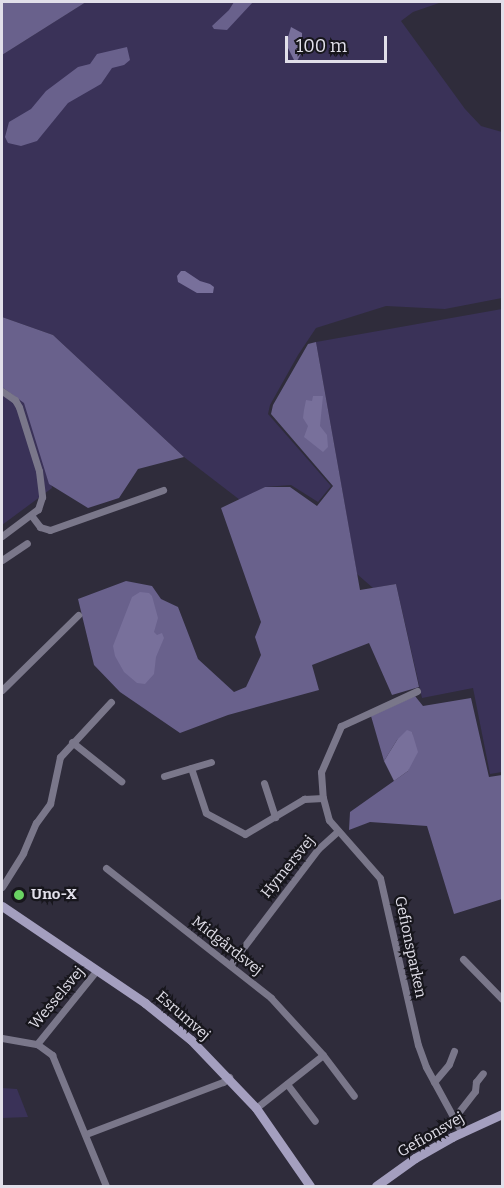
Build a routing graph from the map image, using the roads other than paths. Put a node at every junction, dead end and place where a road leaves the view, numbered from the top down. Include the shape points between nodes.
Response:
1 (2, 391) edge
2 (164, 490) dead end
3 (31, 515) junction
4 (2, 536) edge
5 (27, 543) dead end
6 (2, 560) edge
7 (78, 615) dead end
8 (2, 690) edge
9 (417, 691) dead end
10 (111, 702) dead end
11 (72, 742) junction
12 (211, 762) dead end
13 (191, 768) junction
14 (164, 776) dead end
15 (121, 781) dead end
16 (264, 783) dead end
17 (323, 798) junction
18 (275, 817) junction
19 (338, 831) junction
20 (106, 868) dead end
21 (2, 887) edge
22 (2, 906) edge
23 (463, 958) dead end
24 (230, 964) junction
25 (97, 970) junction
26 (502, 999) edge
27 (2, 1038) edge
28 (37, 1044) junction
29 (454, 1051) dead end
30 (323, 1055) junction
31 (483, 1073) dead end
32 (229, 1077) junction
33 (434, 1082) junction
34 (286, 1083) junction
35 (354, 1096) dead end
36 (256, 1108) junction
37 (502, 1114) edge
38 (454, 1118) junction
39 (315, 1121) dead end
40 (462, 1132) junction
41 (86, 1134) junction
42 (106, 1186) edge
43 (310, 1186) edge
44 (376, 1186) edge

1 - 3 street via 19,407 39,471 41,504
2 - 3 street via 50,530 40,527
3 - 4 street
5 - 6 street
7 - 8 street
9 - 17 street via 341,726 321,772
10 - 11 street
11 - 15 street
11 - 21 street via 60,757 50,804
12 - 13 street
13 - 14 street
13 - 18 street via 206,813 245,834
16 - 18 street
17 - 18 street via 304,799
17 - 19 street via 329,820
19 - 24 street, Hymersvej via 318,849
19 - 33 street, Gefionsparken via 374,870 383,886 418,1045
20 - 24 street, Midgårdsvej
22 - 25 main road, Esrumvej
23 - 26 street
24 - 30 street, Midgårdsvej via 271,998
25 - 28 street, Wesselsvej
25 - 32 main road, Esrumvej via 174,1025
27 - 28 street
28 - 41 street via 57,1062
29 - 33 street
30 - 34 street
30 - 35 street, Midgårdsvej
31 - 38 street via 475,1091
32 - 36 main road, Esrumvej
32 - 41 street
33 - 38 street, Gefionsparken
34 - 36 street
34 - 39 street
36 - 43 main road, Esrumvej
37 - 40 main road, Gefionsvej
38 - 40 street, Gefionsparken
40 - 44 main road, Gefionsvej
41 - 42 street

